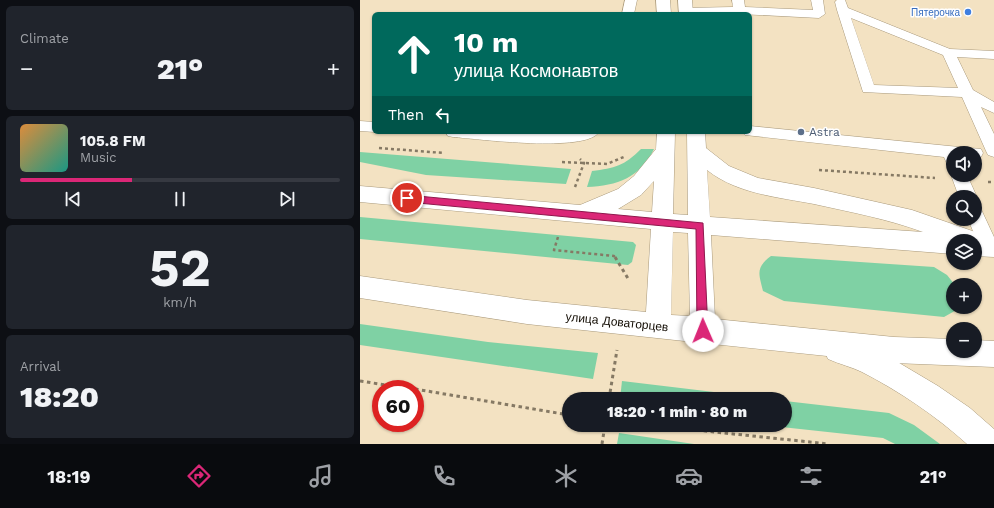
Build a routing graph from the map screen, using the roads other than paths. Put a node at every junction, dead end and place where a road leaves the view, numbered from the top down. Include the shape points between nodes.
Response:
1 (631, 0) edge
2 (664, 0) edge
3 (816, 0) edge
4 (739, 5) edge
5 (842, 5) edge
6 (686, 9) edge
7 (628, 12) edge
8 (664, 12) edge
9 (948, 53) junction
10 (994, 55) edge
11 (968, 93) junction
12 (994, 108) edge
13 (360, 126) edge
14 (372, 127) edge
15 (752, 131) edge
16 (484, 134) edge
17 (589, 134) edge
18 (666, 141) edge
19 (696, 142) edge
20 (994, 151) edge
21 (982, 153) edge
22 (994, 154) edge
23 (946, 155) edge
24 (360, 194) edge
25 (573, 214) junction
26 (663, 222) junction
27 (700, 225) junction
28 (978, 226) edge
29 (946, 243) edge
30 (983, 247) edge
31 (360, 286) edge
32 (658, 326) junction
33 (703, 331) junction
34 (813, 342) junction
35 (994, 354) edge
36 (989, 444) edge

1 - 7 lane
2 - 8 main road
3 - 4 lane via 819,14
4 - 6 lane
5 - 9 lane
5 - 11 lane via 868,89
9 - 10 lane
9 - 11 lane
11 - 12 lane
11 - 20 lane
13 - 14 lane
15 - 23 lane
16 - 17 lane via 563,139
18 - 25 main road via 647,178 633,191 617,202
18 - 26 main road
19 - 27 main road
19 - 30 main road via 722,171 755,185 814,196 912,220
21 - 22 lane
24 - 25 main road
25 - 26 main road
26 - 27 main road
26 - 32 main road
27 - 29 main road
27 - 33 main road
28 - 30 lane
31 - 32 main road, улица Доваторцев via 527,312
32 - 33 main road, улица Доваторцев
33 - 34 main road, улица Доваторцев
34 - 35 main road, улица Доваторцев via 894,350
34 - 36 main road via 870,361 960,418

